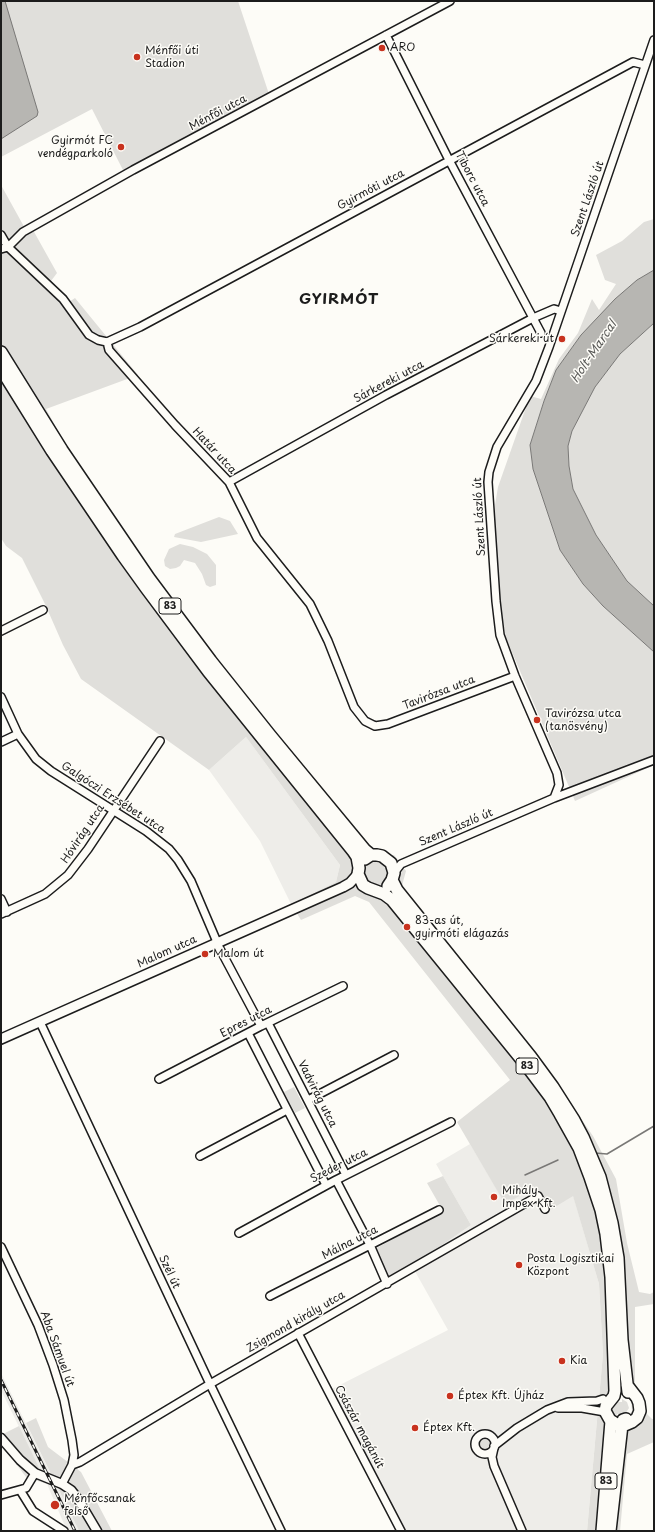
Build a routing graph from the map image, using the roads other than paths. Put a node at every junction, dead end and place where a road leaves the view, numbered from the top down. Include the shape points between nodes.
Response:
1 (450, 1) edge
2 (386, 35) junction
3 (654, 40) edge
4 (645, 65) junction
5 (449, 160) junction
6 (1, 235) edge
7 (5, 248) edge
8 (561, 311) junction
9 (533, 318) junction
10 (541, 333) dead end
11 (107, 342) junction
12 (1, 352) edge
13 (1, 368) edge
14 (229, 482) junction
15 (43, 610) dead end
16 (1, 631) edge
17 (515, 676) junction
18 (1, 697) edge
19 (370, 724) joint
20 (18, 734) junction
21 (160, 741) dead end
22 (1, 742) edge
23 (654, 760) edge
24 (554, 798) junction
25 (113, 810) junction
26 (371, 856) junction
27 (387, 859) junction
28 (402, 864) junction
29 (359, 871) junction
30 (393, 876) junction
31 (363, 884) junction
32 (344, 887) junction
33 (374, 890) junction
34 (1, 899) edge
35 (4, 913) edge
36 (218, 942) junction
37 (343, 986) dead end
38 (40, 1022) junction
39 (268, 1023) junction
40 (261, 1026) junction
41 (248, 1033) junction
42 (1, 1039) edge
43 (394, 1055) dead end
44 (159, 1079) dead end
45 (308, 1100) junction
46 (287, 1110) junction
47 (451, 1122) dead end
48 (200, 1156) dead end
49 (346, 1175) junction
50 (336, 1180) junction
51 (326, 1185) junction
52 (545, 1209) dead end
53 (439, 1210) dead end
54 (239, 1233) dead end
55 (370, 1245) junction
56 (1, 1247) edge
57 (387, 1284) junction
58 (270, 1296) dead end
59 (298, 1333) junction
60 (210, 1384) junction
61 (627, 1390) junction
62 (615, 1392) junction
63 (603, 1399) junction
64 (553, 1408) junction
65 (610, 1420) junction
66 (517, 1428) junction
67 (489, 1435) junction
68 (1, 1438) edge
69 (494, 1447) junction
70 (482, 1453) junction
71 (72, 1465) junction
72 (494, 1466) junction
73 (35, 1473) junction
74 (62, 1484) junction
75 (20, 1490) junction
76 (1, 1495) edge
77 (64, 1531) edge
78 (97, 1531) edge
79 (281, 1531) edge
80 (401, 1531) edge
81 (522, 1531) edge
82 (602, 1531) edge
83 (610, 1531) edge

1 - 2 street, Ménfői utca
2 - 5 street, Tiborc utca
2 - 7 street, Ménfői utca via 133,170 23,232
3 - 4 street, Szent László út
4 - 5 street, Gyirmóti utca via 633,62
4 - 8 street, Szent László út
5 - 9 street, Tiborc utca
5 - 11 street, Gyirmóti utca via 140,327
6 - 7 street
7 - 11 street via 27,264 63,299 90,335
8 - 9 street, Sárkereki utca via 554,309
8 - 17 street, Szent László út via 536,381 497,447 489,472 500,635
9 - 10 street, Tiborc utca
9 - 14 street, Sárkereki utca
11 - 14 street, Határ utca via 109,350
12 - 26 main road, 83 via 129,550 211,661
13 - 29 main road, 83 via 52,451 123,556 208,671 353,851 357,857
14 - 19 street, Határ utca via 257,538 310,604 328,640 354,708
15 - 16 street
17 - 19 street, Tavirózsa utca via 388,724
17 - 24 street, Szent László út via 557,773 559,785
18 - 20 street, Galgóczi Erzsébet utca
20 - 22 street
20 - 25 street, Galgóczi Erzsébet utca via 36,759
21 - 25 street, Hóvirág utca
23 - 24 street
24 - 28 street, Szent László út
25 - 35 street, Hóvirág utca via 68,875 45,894
25 - 36 street, Galgóczi Erzsébet utca via 146,831 169,849 178,860 191,882
26 - 27 main road via 382,856
26 - 29 main road via 366,858
27 - 28 street
27 - 30 main road, 83 via 391,863
28 - 30 street, Szent László út
29 - 31 main road, 83
29 - 32 main road
30 - 33 main road via 384,888
30 - 61 main road, 83 via 402,896 531,1056 564,1103 583,1137 600,1177 612,1223 619,1265
31 - 32 main road
31 - 33 main road, 83
32 - 36 main road, Malom utca
33 - 62 main road, 83 via 392,900 526,1065 550,1097 579,1148 594,1189 606,1234 611,1277
34 - 35 street
36 - 38 main road, Malom utca
36 - 40 street
37 - 39 street, Epres utca
38 - 42 main road, Malom utca
38 - 60 street, Szél út
39 - 40 street, Epres utca
39 - 45 street, Vadvirág utca
40 - 41 street, Epres utca
41 - 44 street, Epres utca
41 - 46 street
43 - 45 street
45 - 49 street, Vadvirág utca
46 - 48 street
46 - 51 street
47 - 49 street, Szeder utca
49 - 50 street, Szeder utca
50 - 51 street, Szeder utca
50 - 55 street
51 - 54 street, Szeder utca
52 - 57 street, Zsigmond király utca via 538,1196
53 - 55 street, Málna utca
55 - 57 street
55 - 58 street, Málna utca
56 - 71 street, Aba Sámuel út via 38,1325 53,1365 64,1400 72,1440
57 - 59 street, Zsigmond király utca
59 - 60 street, Zsigmond király utca
59 - 80 street, Császár magánút
60 - 71 street, Zsigmond király utca
60 - 79 street, Szél út
61 - 62 main road
61 - 65 main road, 83 via 637,1398 640,1411 634,1421 628,1424
62 - 63 main road via 609,1393
62 - 65 main road, 83 via 606,1406
63 - 64 street via 568,1402
63 - 65 main road, 83 via 600,1405
64 - 65 street via 582,1408
64 - 66 street
65 - 82 main road, 83
65 - 83 main road, 83
66 - 67 street
66 - 69 street
67 - 69 street via 493,1439
67 - 70 street via 482,1435 476,1439 476,1447
68 - 73 street
69 - 70 street via 488,1453
69 - 72 street
70 - 72 street
71 - 74 street
72 - 81 street
73 - 74 street
73 - 75 street via 26,1488
74 - 78 street via 78,1499
75 - 76 street
75 - 77 street via 33,1511

